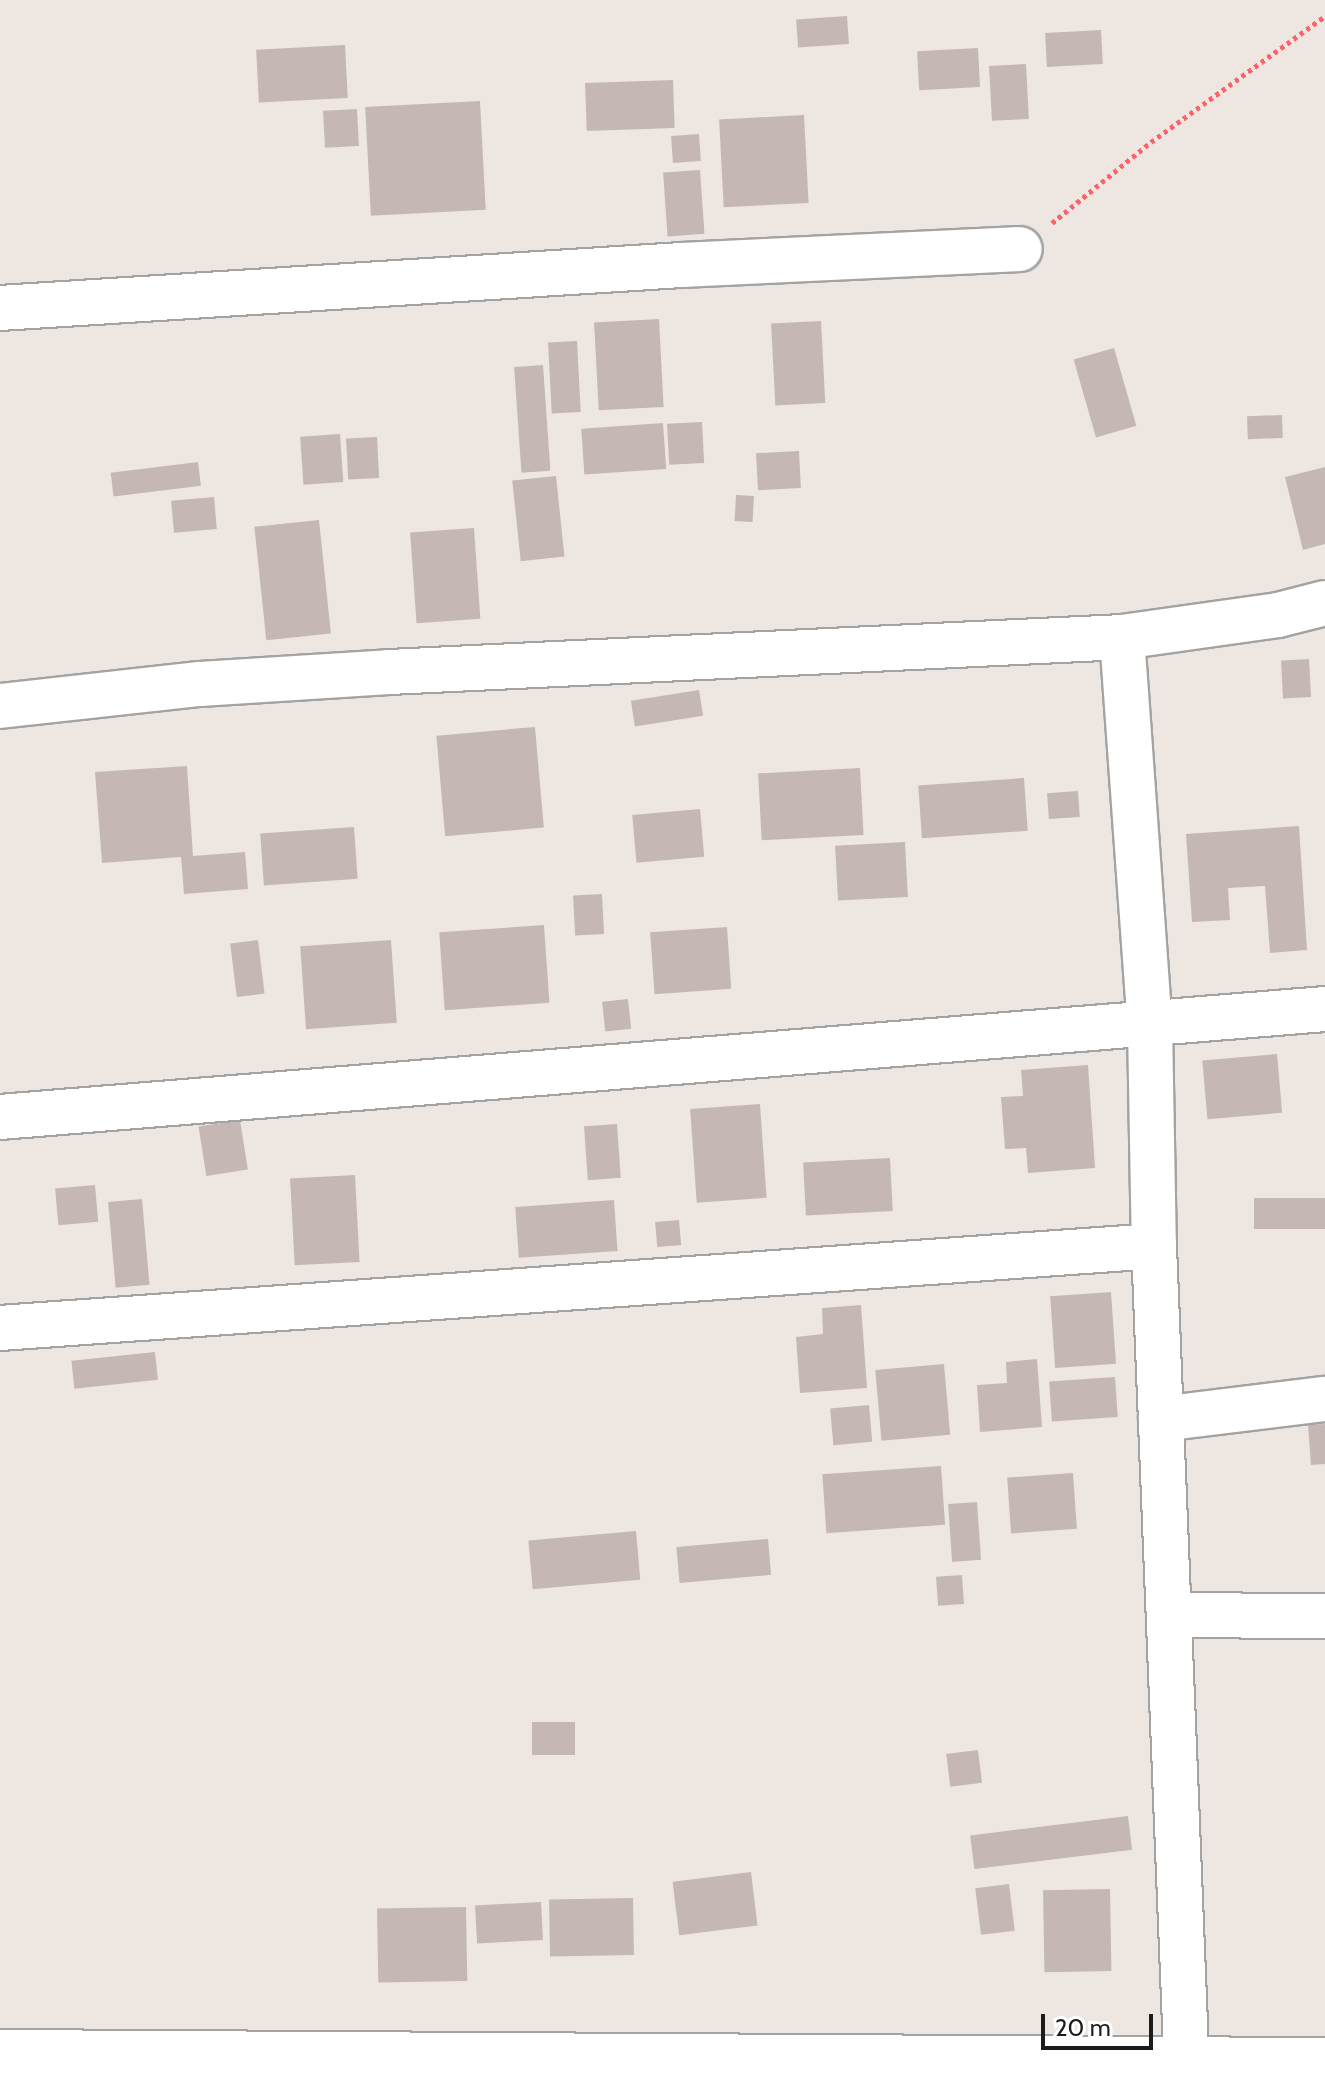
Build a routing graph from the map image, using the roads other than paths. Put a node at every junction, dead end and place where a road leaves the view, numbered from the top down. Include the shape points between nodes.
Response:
1 (1020, 249) road end
2 (0, 308) edge
3 (1325, 603) edge
4 (1122, 637) junction
5 (0, 706) edge
6 (1325, 1009) edge
7 (1150, 1025) junction
8 (0, 1117) edge
9 (1154, 1246) junction
10 (0, 1328) edge
11 (1325, 1399) edge
12 (1161, 1419) junction
13 (1169, 1615) junction
14 (1325, 1616) edge
15 (0, 2052) edge
16 (1325, 2060) edge
17 (1186, 2066) edge

1 - 2 street
3 - 4 street via 1278,615
4 - 5 street via 389,672 200,684
4 - 7 street
6 - 7 street
7 - 8 street
7 - 9 street
9 - 10 street
9 - 12 street
11 - 12 street
12 - 13 street
13 - 14 street
13 - 17 street
15 - 17 street
16 - 17 street

